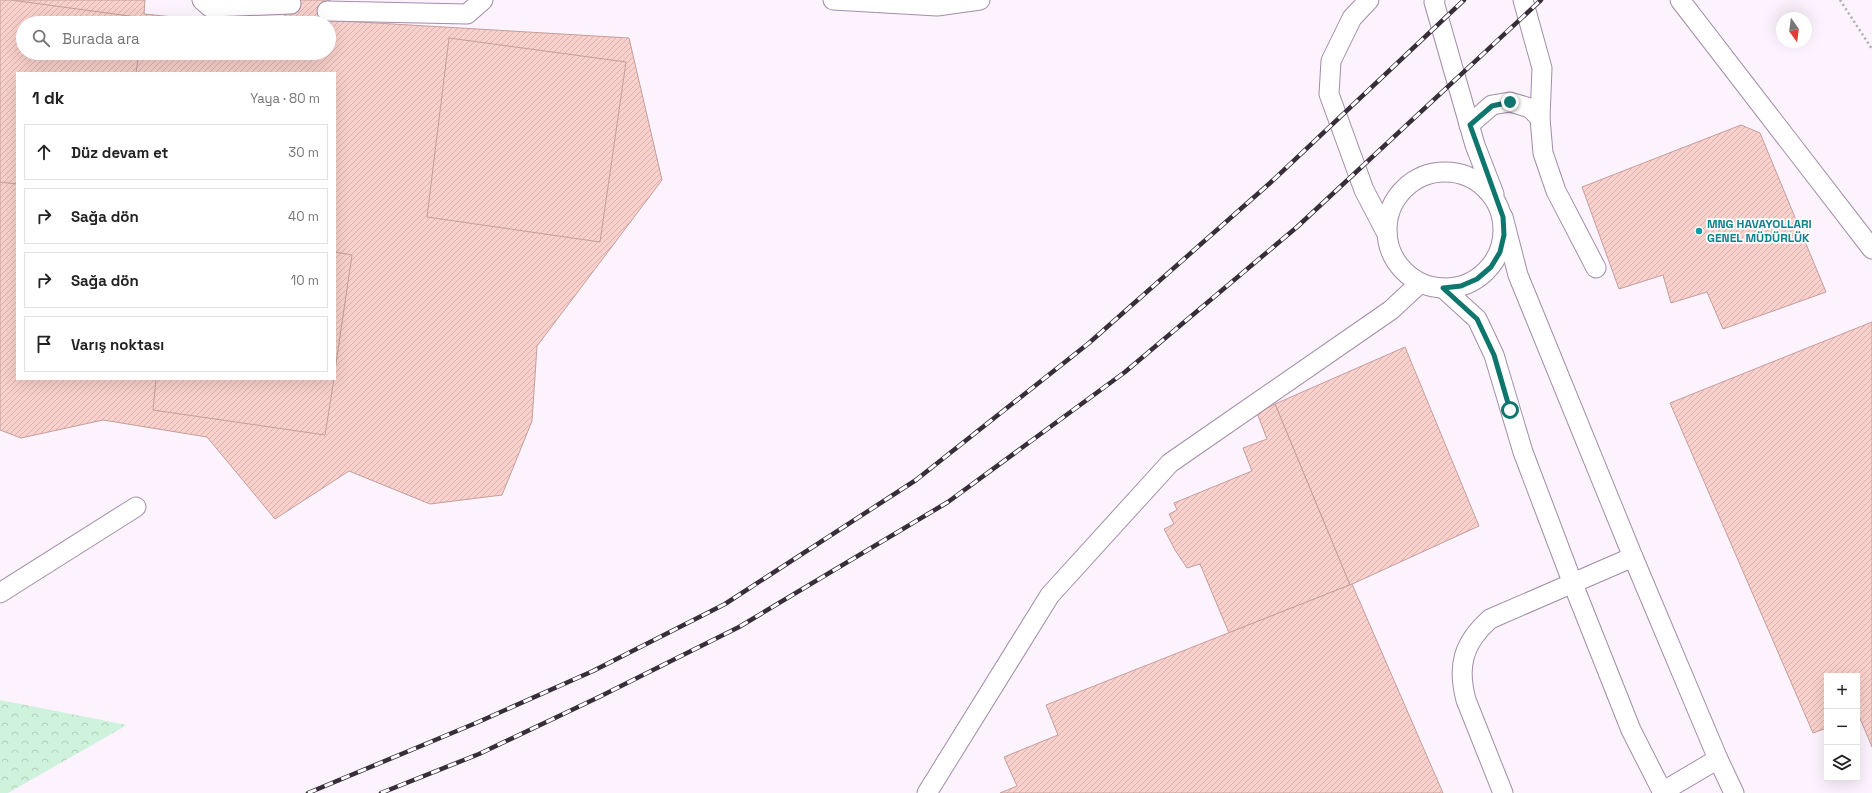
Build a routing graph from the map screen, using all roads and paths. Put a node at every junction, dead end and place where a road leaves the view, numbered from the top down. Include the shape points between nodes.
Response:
1 (202, 0) edge
2 (483, 0) edge
3 (833, 0) edge
4 (980, 0) edge
5 (1369, 0) edge
6 (1435, 0) edge
7 (1523, 0) edge
8 (1680, 0) edge
9 (1840, 0) edge
10 (291, 4) dead end
11 (328, 11) dead end
12 (1872, 50) edge
13 (1540, 118) junction
14 (1470, 125) junction
15 (1500, 210) junction
16 (1387, 234) junction
17 (1872, 249) edge
18 (1596, 268) dead end
19 (1420, 283) junction
20 (1443, 288) junction
21 (136, 507) dead end
22 (1633, 557) junction
23 (1573, 584) junction
24 (0, 593) edge
25 (1718, 758) junction
26 (1662, 792) edge
27 (928, 793) edge
28 (1503, 793) edge
29 (1734, 793) edge

1 - 10 lane via 210,7
2 - 11 lane via 467,14
3 - 4 lane via 938,6
5 - 16 lane via 1352,18 1331,61 1329,94 1364,190
6 - 14 lane
7 - 13 lane via 1542,68
8 - 17 lane
9 - 12 path
13 - 14 lane via 1530,108 1510,102 1492,106
13 - 18 lane via 1542,153 1556,190
14 - 15 lane
15 - 16 lane via 1485,186 1468,176 1449,171 1429,173 1411,182 1397,196 1388,214
15 - 20 lane via 1504,235 1500,252 1491,267 1477,279 1461,286
15 - 22 lane via 1518,275
16 - 19 lane via 1390,249 1397,263
19 - 20 lane
19 - 27 lane via 1391,310 1170,463 1050,595
20 - 23 lane via 1477,319 1494,355 1523,452
21 - 24 lane
22 - 23 lane
22 - 25 lane
23 - 26 lane via 1631,730
23 - 28 lane via 1490,619 1479,629 1464,653 1461,669 1466,700
25 - 26 lane
25 - 29 lane

